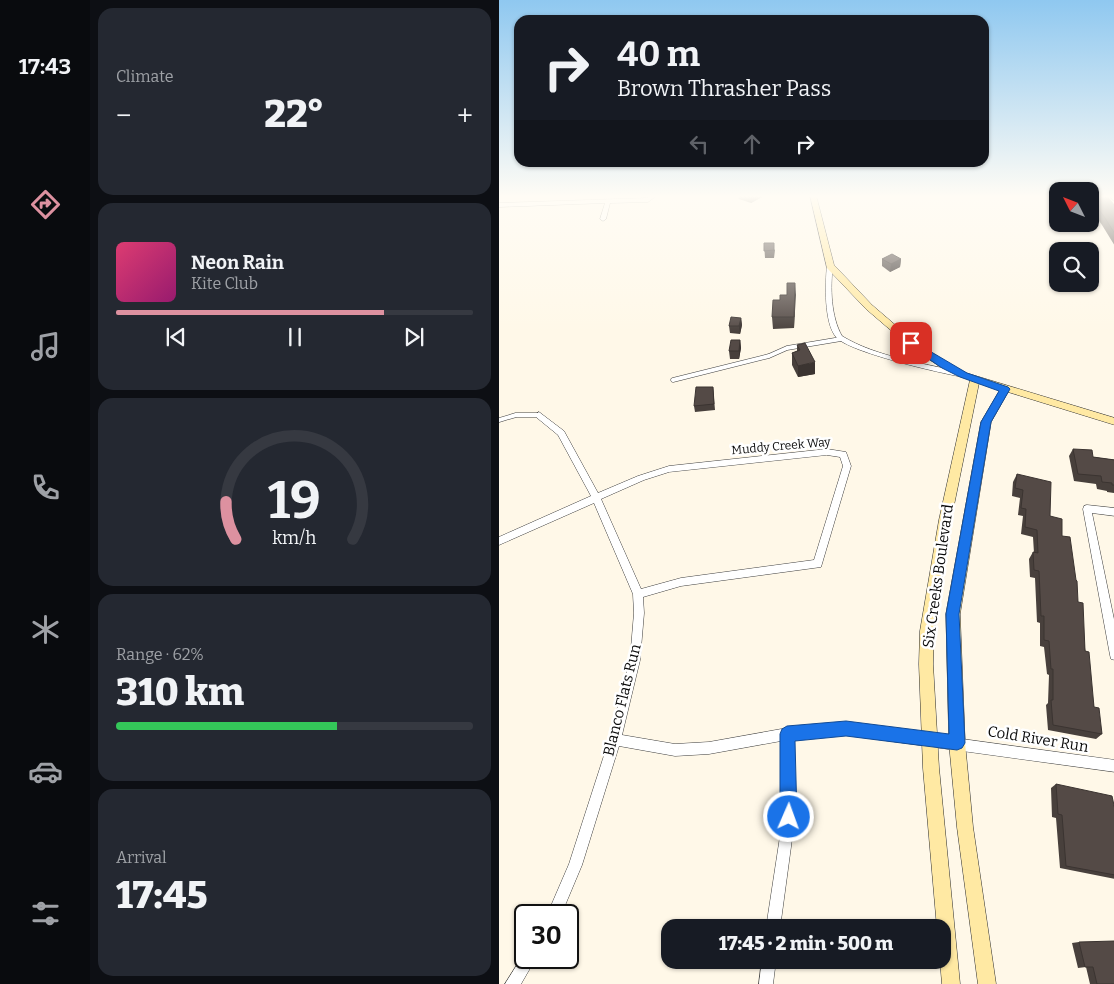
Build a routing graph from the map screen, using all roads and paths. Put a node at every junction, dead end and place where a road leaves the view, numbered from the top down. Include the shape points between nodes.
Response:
1 (824, 241) edge
2 (830, 266) junction
3 (841, 339) junction
4 (963, 375) junction
5 (673, 380) dead end
6 (975, 380) junction
7 (1005, 389) junction
8 (539, 415) joint
9 (499, 420) edge
10 (1114, 422) edge
11 (596, 497) junction
12 (1114, 512) edge
13 (499, 541) edge
14 (638, 594) junction
15 (1114, 655) edge
16 (787, 734) junction
17 (930, 739) junction
18 (615, 740) junction
19 (957, 743) junction
20 (1114, 766) edge
21 (559, 904) edge
22 (774, 919) edge
23 (522, 969) edge
24 (768, 969) edge
25 (512, 984) edge
26 (766, 984) edge
27 (951, 984) edge
28 (987, 984) edge

1 - 2 street
2 - 3 street via 829,295 836,333
2 - 4 street via 895,330 931,357
3 - 4 street via 943,372
3 - 5 lane via 787,348 769,356
4 - 6 street
6 - 7 street
6 - 17 street, Six Creeks Boulevard via 945,520 929,617 926,664
7 - 10 street
7 - 19 street, Six Creeks Boulevard via 986,422 953,614
8 - 9 lane via 516,415
8 - 11 street, Blanco Flats Run via 561,432
11 - 13 street, Muddy Creek Way
11 - 14 street, Blanco Flats Run
11 - 14 street, Muddy Creek Way via 669,469 827,452 843,454 847,466 818,564 681,582
12 - 15 street via 1087,509
14 - 18 street, Blanco Flats Run via 635,660
16 - 17 street, Cold River Run via 846,729
16 - 18 street, Cold River Run via 709,748 675,750
16 - 22 street via 789,817
17 - 19 street, Cold River Run
17 - 27 street, Six Creeks Boulevard
18 - 21 street, Blanco Flats Run via 575,864
19 - 20 street, Cold River Run
19 - 28 street, Six Creeks Boulevard
23 - 25 street
24 - 26 street

